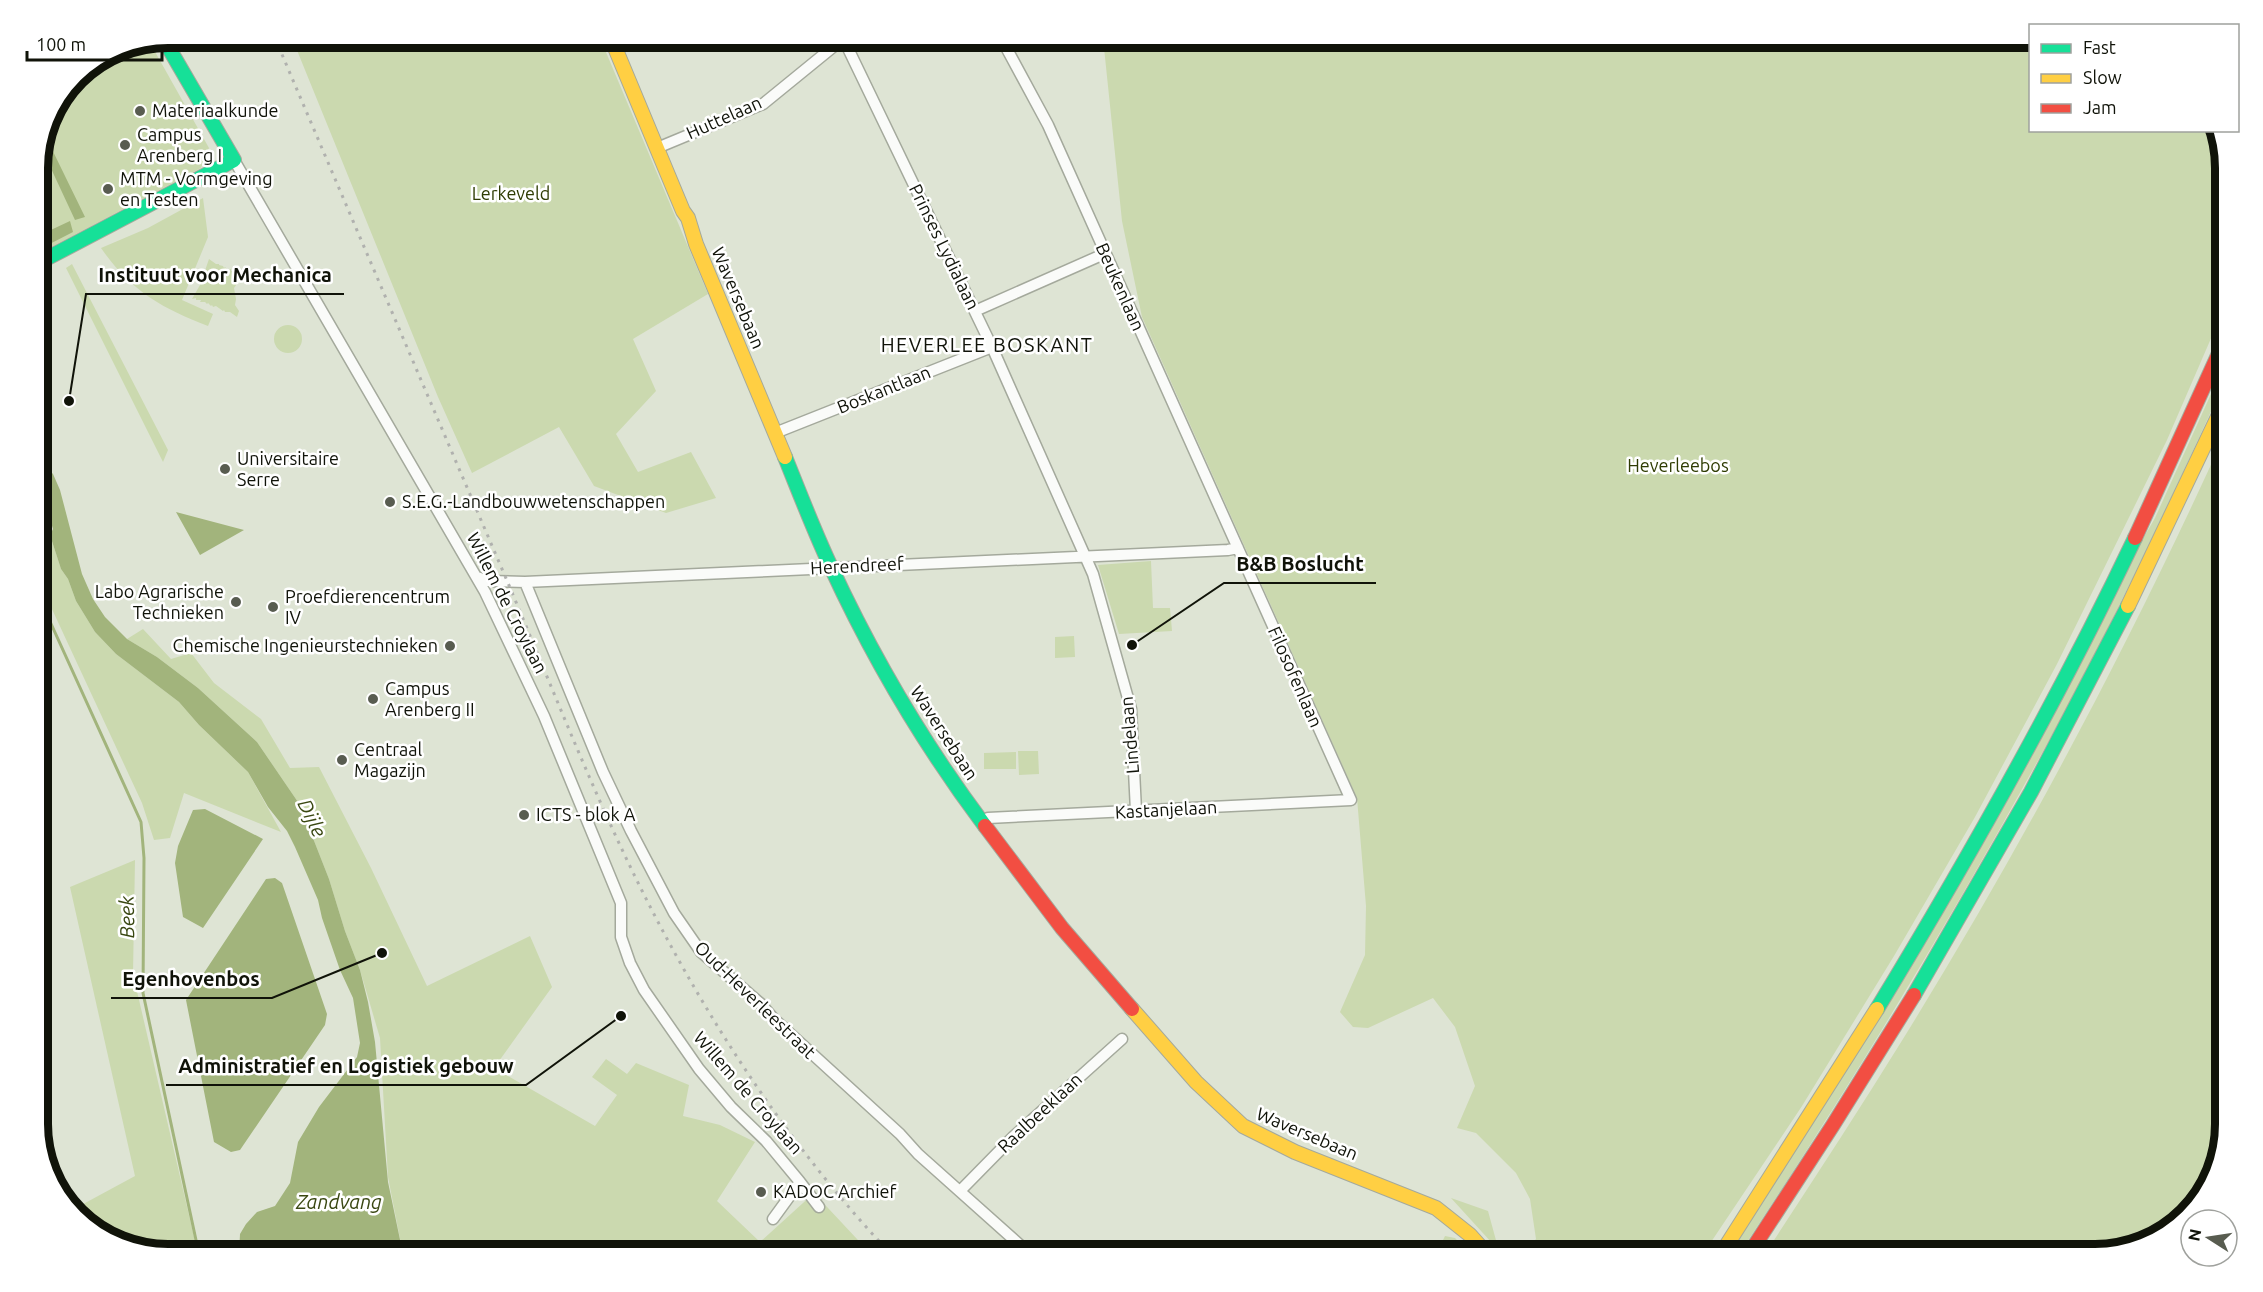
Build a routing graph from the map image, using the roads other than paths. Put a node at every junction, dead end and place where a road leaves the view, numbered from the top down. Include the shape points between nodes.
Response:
1 (170, 48) edge
2 (615, 48) edge
3 (832, 48) edge
4 (849, 48) edge
5 (1006, 48) edge
6 (657, 148) junction
7 (234, 160) junction
8 (1104, 254) junction
9 (48, 258) edge
10 (975, 311) junction
11 (992, 347) junction
12 (2215, 362) edge
13 (2215, 423) edge
14 (775, 433) junction
15 (1237, 546) junction
16 (1085, 556) junction
17 (831, 567) junction
18 (477, 577) junction
19 (525, 582) junction
20 (1351, 800) joint
21 (1136, 811) junction
22 (982, 822) junction
23 (1122, 1039) dead end
24 (800, 1182) junction
25 (960, 1191) junction
26 (819, 1207) dead end
27 (773, 1219) dead end
28 (1019, 1244) edge
29 (1478, 1244) edge
30 (1728, 1244) edge
31 (1755, 1244) edge

1 - 7 main road, Willem de Croylaan
2 - 6 main road, Waversebaan
3 - 6 street, Huttelaan via 763,104
4 - 10 street, Prinses Lydialaan
5 - 8 street, Beukenlaan via 1048,125
6 - 14 main road, Waversebaan
7 - 9 main road
7 - 18 street, Willem de Croylaan
8 - 10 street
8 - 15 street, Beukenlaan
10 - 11 street, Prinses Lydialaan
11 - 14 street, Boskantlaan
11 - 16 street, Prinses Lydialaan
12 - 30 main road via 2147,514 2041,724 1931,921
13 - 31 main road via 2068,723 1959,921
14 - 17 main road, Waversebaan
15 - 16 street, Herendreef
15 - 20 street, Filosofenlaan
16 - 17 street, Herendreef
16 - 21 street, Lindelaan via 1101,594 1131,709
17 - 19 street, Herendreef
17 - 22 main road, Waversebaan via 886,675
18 - 19 street, Herendreef
18 - 24 street, Willem de Croylaan via 544,716 621,903 621,938 634,972 699,1069
19 - 25 street, Oud-Heverleestraat via 627,824 685,932 701,952
20 - 21 street, Kastanjelaan
21 - 22 street, Kastanjelaan via 988,818
22 - 29 main road, Waversebaan via 1083,954 1196,1082 1243,1126 1295,1152 1436,1208
23 - 25 street, Raalbeeklaan via 1051,1100
24 - 26 street, Willem de Croylaan
24 - 27 street, Willem de Croylaan
25 - 28 street, Oud-Heverleestraat

